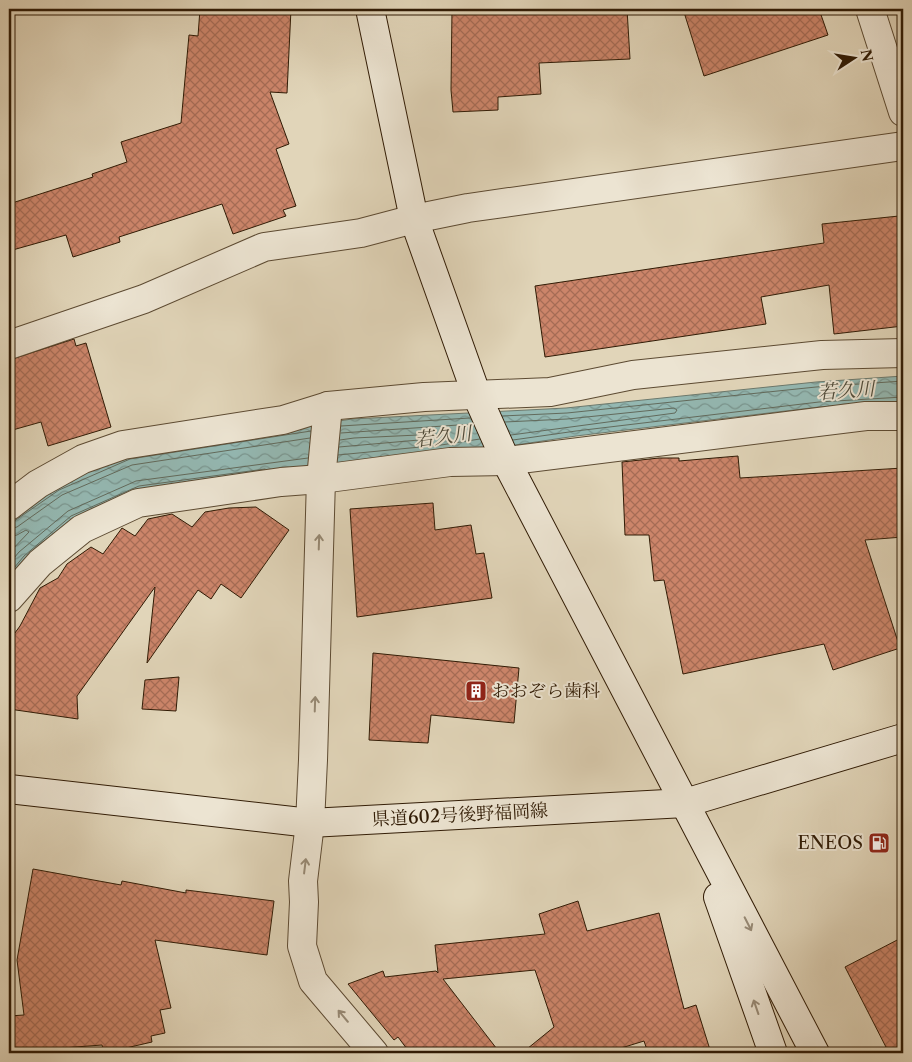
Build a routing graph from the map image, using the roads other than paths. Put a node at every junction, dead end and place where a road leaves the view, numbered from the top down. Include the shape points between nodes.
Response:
1 (370, 9) edge
2 (870, 9) edge
3 (903, 112) edge
4 (903, 146) edge
5 (414, 219) junction
6 (9, 345) edge
7 (903, 353) edge
8 (480, 405) junction
9 (328, 406) junction
10 (903, 416) edge
11 (504, 457) junction
12 (321, 478) junction
13 (9, 506) edge
14 (9, 598) edge
15 (903, 738) edge
16 (9, 789) edge
17 (685, 804) junction
18 (310, 823) junction
19 (374, 1053) edge
20 (772, 1053) edge
21 (815, 1053) edge

1 - 5 street
2 - 3 street
4 - 5 street via 468,208
5 - 6 street via 361,233 264,247 144,298
5 - 8 street
7 - 8 street via 822,355 633,375
8 - 9 street via 424,397
8 - 11 street
9 - 12 street
9 - 13 street via 283,420 122,445 82,459 38,484
10 - 11 street via 866,416
11 - 12 street
11 - 17 street
12 - 14 street via 138,503 82,529 40,563
18 -> 12 street
15 - 17 street, 県道602号後野福岡線
16 - 18 street, 県道602号後野福岡線
17 - 18 street, 県道602号後野福岡線
20 -> 17 street
17 -> 21 street
19 -> 18 street via 314,981 302,946 303,881

